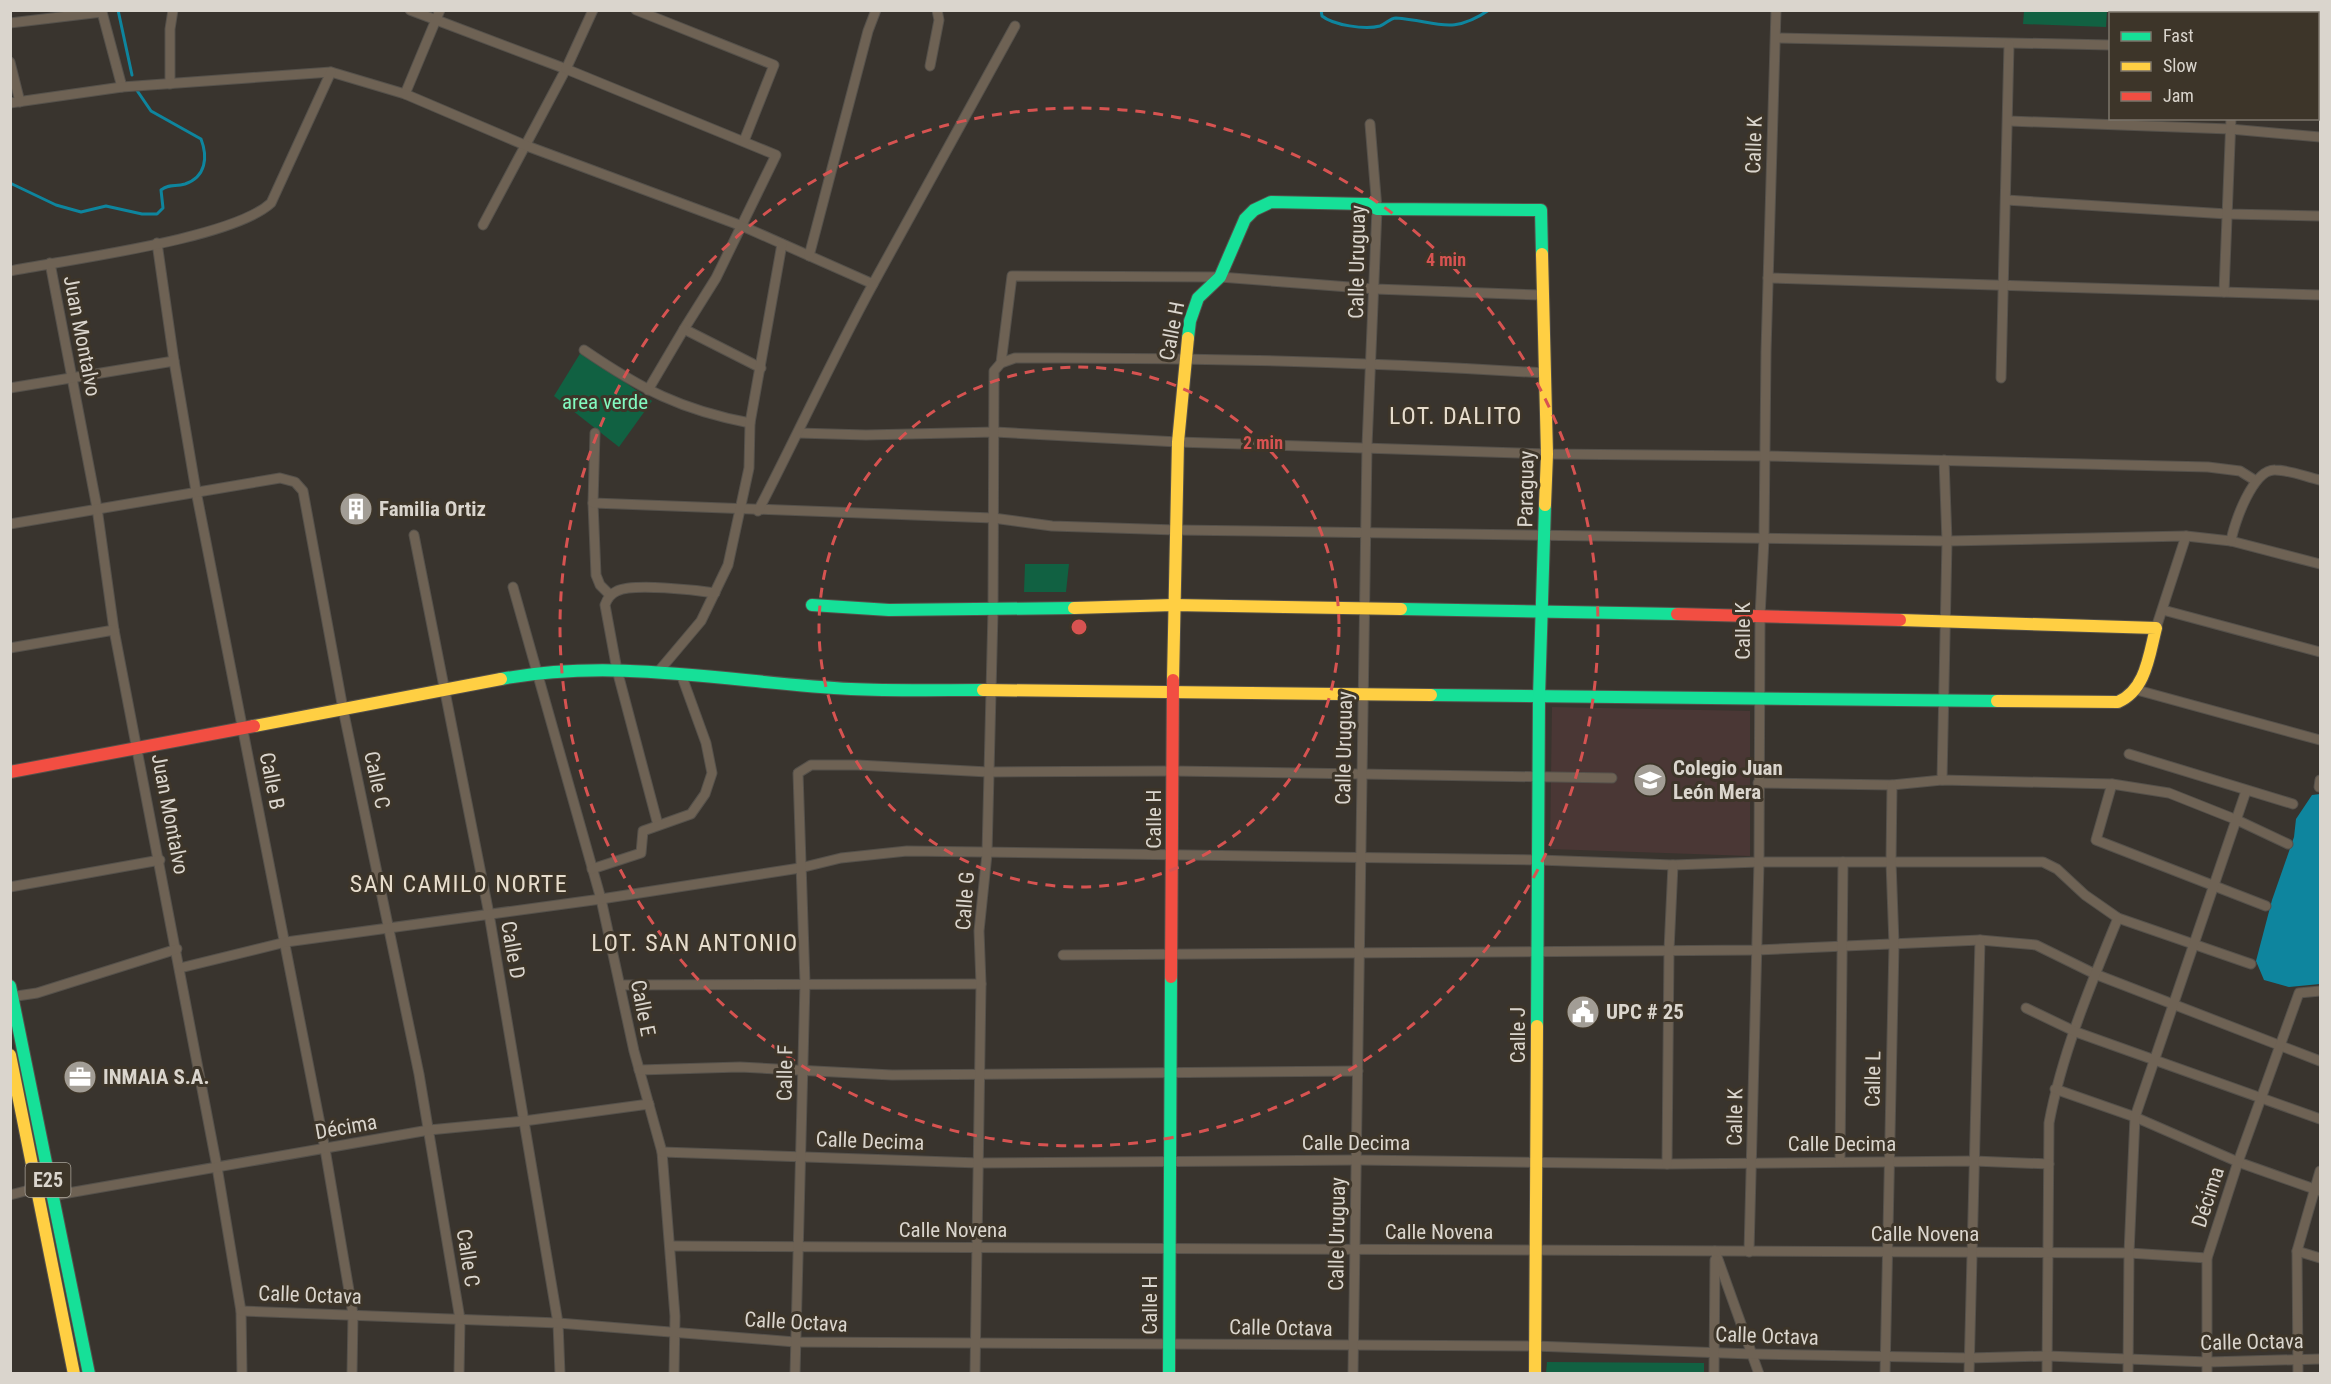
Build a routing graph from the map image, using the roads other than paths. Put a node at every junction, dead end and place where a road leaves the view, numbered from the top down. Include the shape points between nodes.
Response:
1 (173, 10) edge
2 (410, 10) edge
3 (440, 10) edge
4 (594, 10) edge
5 (636, 10) edge
6 (876, 10) edge
7 (937, 10) edge
8 (1776, 10) edge
9 (102, 11) edge
10 (436, 21) junction
11 (10, 23) edge
12 (1015, 26) dead end
13 (1776, 38) junction
14 (2009, 44) junction
15 (2109, 45) edge
16 (10, 62) edge
17 (930, 66) dead end
18 (566, 69) junction
19 (332, 72) junction
20 (170, 84) junction
21 (122, 87) junction
22 (405, 94) junction
23 (15, 102) edge
24 (2230, 120) edge
25 (2009, 121) junction
26 (1370, 124) dead end
27 (2230, 129) junction
28 (2320, 137) edge
29 (744, 141) junction
30 (527, 146) junction
31 (2006, 200) junction
32 (1377, 209) junction
33 (2227, 214) junction
34 (2320, 216) edge
35 (483, 225) dead end
36 (742, 226) junction
37 (157, 243) junction
38 (782, 244) junction
39 (809, 256) junction
40 (50, 263) junction
41 (10, 271) edge
42 (1220, 277) junction
43 (1768, 278) junction
44 (873, 284) junction
45 (2004, 285) junction
46 (1375, 289) junction
47 (2224, 292) junction
48 (1541, 295) junction
49 (2320, 295) edge
50 (684, 329) junction
51 (584, 350) dead end
52 (1185, 357) junction
53 (174, 361) junction
54 (1001, 363) junction
55 (1371, 363) junction
56 (762, 368) junction
57 (1544, 373) junction
58 (70, 378) junction
59 (2001, 378) dead end
60 (10, 388) edge
61 (648, 390) junction
62 (750, 423) junction
63 (995, 432) junction
64 (595, 433) dead end
65 (798, 433) junction
66 (1178, 442) junction
67 (1367, 446) junction
68 (1547, 454) junction
69 (1765, 456) junction
70 (1944, 460) junction
71 (2320, 480) edge
72 (2256, 481) junction
73 (196, 491) junction
74 (593, 503) junction
75 (97, 508) junction
76 (740, 510) junction
77 (758, 511) junction
78 (993, 518) junction
79 (10, 524) edge
80 (1176, 530) junction
81 (1366, 533) junction
82 (414, 535) dead end
83 (1545, 536) junction
84 (2186, 536) junction
85 (1764, 539) junction
86 (2231, 541) junction
87 (1947, 542) junction
88 (2320, 564) edge
89 (513, 587) dead end
90 (715, 593) junction
91 (610, 595) junction
92 (812, 605) dead end
93 (1173, 606) junction
94 (1365, 609) junction
95 (2163, 610) junction
96 (993, 611) junction
97 (1544, 614) junction
98 (1760, 616) junction
99 (1944, 623) junction
100 (2156, 628) junction
101 (114, 630) junction
102 (10, 648) edge
103 (2320, 652) edge
104 (617, 670) junction
105 (658, 672) junction
106 (535, 673) junction
107 (681, 674) junction
108 (443, 689) junction
109 (989, 689) junction
110 (2137, 690) junction
111 (1174, 692) junction
112 (1363, 695) junction
113 (1539, 697) junction
114 (1761, 699) junction
115 (1945, 702) junction
116 (343, 709) junction
117 (243, 727) junction
118 (2320, 740) edge
119 (139, 747) junction
120 (2129, 754) dead end
121 (10, 771) edge
122 (1173, 771) junction
123 (988, 772) junction
124 (1362, 774) junction
125 (1538, 778) junction
126 (1612, 778) dead end
127 (1942, 780) junction
128 (1758, 783) junction
129 (1892, 784) junction
130 (2112, 784) junction
131 (2246, 791) junction
132 (2293, 804) dead end
133 (2237, 820) junction
134 (658, 825) junction
135 (2288, 844) dead end
136 (987, 854) junction
137 (1173, 856) junction
138 (1361, 857) junction
139 (160, 860) junction
140 (1539, 860) junction
141 (1759, 862) junction
142 (1844, 862) junction
143 (1891, 862) junction
144 (1673, 865) junction
145 (800, 868) junction
146 (592, 869) junction
147 (10, 887) edge
148 (2215, 887) junction
149 (601, 899) junction
150 (2266, 906) dead end
151 (489, 915) junction
152 (2118, 918) junction
153 (390, 926) junction
154 (1980, 940) junction
155 (286, 942) junction
156 (2195, 943) junction
157 (1894, 944) junction
158 (1844, 946) junction
159 (177, 949) junction
160 (1669, 950) junction
161 (1756, 950) junction
162 (1537, 953) junction
163 (1359, 954) junction
164 (1063, 955) dead end
165 (1172, 955) junction
166 (2251, 964) dead end
167 (180, 968) junction
168 (2095, 974) junction
169 (805, 983) junction
170 (981, 984) junction
171 (621, 985) junction
172 (2320, 991) edge
173 (11, 993) edge
174 (2172, 1004) junction
175 (2026, 1008) dead end
176 (2076, 1032) junction
177 (2278, 1047) junction
178 (10, 1055) edge
179 (2154, 1060) junction
180 (2320, 1061) edge
181 (802, 1069) junction
182 (639, 1070) junction
183 (1358, 1071) junction
184 (1171, 1072) junction
185 (980, 1074) junction
186 (2055, 1089) junction
187 (2261, 1097) junction
188 (649, 1104) junction
189 (2135, 1117) junction
190 (2320, 1119) edge
191 (524, 1121) junction
192 (429, 1130) junction
193 (326, 1149) junction
194 (662, 1152) junction
195 (802, 1157) junction
196 (1356, 1160) junction
197 (1170, 1161) junction
198 (1840, 1161) junction
199 (1974, 1161) junction
200 (1538, 1162) junction
201 (1752, 1162) junction
202 (1889, 1162) junction
203 (2238, 1162) junction
204 (979, 1163) junction
205 (1667, 1164) junction
206 (2049, 1164) junction
207 (217, 1167) junction
208 (2320, 1171) edge
209 (37, 1188) junction
210 (2317, 1190) edge
211 (10, 1195) edge
212 (51, 1196) junction
213 (671, 1246) junction
214 (799, 1247) junction
215 (978, 1248) junction
216 (1170, 1249) junction
217 (1355, 1250) junction
218 (1535, 1250) junction
219 (1715, 1251) junction
220 (2297, 1251) junction
221 (1749, 1252) junction
222 (1887, 1252) junction
223 (2129, 1252) junction
224 (1972, 1253) junction
225 (2048, 1253) junction
226 (2207, 1258) junction
227 (2320, 1258) edge
228 (241, 1311) junction
229 (353, 1314) junction
230 (460, 1319) junction
231 (558, 1323) junction
232 (675, 1331) junction
233 (795, 1342) junction
234 (975, 1344) junction
235 (1169, 1344) junction
236 (1534, 1346) junction
237 (1353, 1347) junction
238 (1714, 1352) junction
239 (1751, 1354) junction
240 (1886, 1356) junction
241 (2047, 1356) junction
242 (1969, 1358) junction
243 (2299, 1358) junction
244 (2129, 1359) junction
245 (2320, 1359) edge
246 (2208, 1362) junction
247 (74, 1374) edge
248 (89, 1374) edge
249 (242, 1374) edge
250 (352, 1374) edge
251 (459, 1374) edge
252 (560, 1374) edge
253 (674, 1374) edge
254 (795, 1374) edge
255 (975, 1374) edge
256 (1169, 1374) edge
257 (1353, 1374) edge
258 (1535, 1374) edge
259 (1714, 1374) edge
260 (1759, 1374) edge
261 (1885, 1374) edge
262 (1969, 1374) edge
263 (2047, 1374) edge
264 (2128, 1374) edge
265 (2207, 1374) edge
266 (2298, 1374) edge

1 - 20 street
2 - 10 street
3 - 10 street
4 - 18 street
5 - 29 street via 774,65
6 - 39 street
7 - 17 street via 939,20
8 - 13 street, Calle K
9 - 11 street
9 - 21 street
10 - 18 street
10 - 22 street
12 - 44 street
13 - 14 street
13 - 43 street, Calle K
14 - 15 street
14 - 25 street
16 - 23 street
18 - 29 street
18 - 30 street
19 - 20 street
19 - 22 street
19 - 37 street via 272,203 238,223
20 - 21 street
21 - 23 street
22 - 30 street
24 - 27 street
25 - 27 street
25 - 31 street
26 - 32 street, Calle Uruguay
27 - 28 street
27 - 33 street
29 - 36 street via 773,152 776,158
30 - 35 street
30 - 36 street
31 - 33 street
31 - 45 street
32 - 42 main road via 1367,204 1271,202 1245,219
32 - 46 street, Calle Uruguay
32 - 48 main road, Paraguay via 1541,210
33 - 34 street
33 - 47 street
36 - 38 street
36 - 50 street
37 - 40 street
37 - 53 street, Calle B
38 - 39 street
38 - 56 street
39 - 44 street
40 - 41 street
40 - 58 street, Juan Montalvo
42 - 46 street
42 - 52 main road, Calle H via 1204,290 1194,306
42 - 54 street, Calle G via 1012,276
43 - 45 street
43 - 69 street, Calle K
44 - 65 street via 826,369
45 - 47 street
45 - 59 street
46 - 48 street
46 - 55 street, Calle Uruguay
47 - 49 street
48 - 57 main road, Paraguay
50 - 56 street
50 - 61 street
51 - 61 street
52 - 54 street via 1015,358
52 - 55 street
52 - 66 main road, Calle H
53 - 58 street
53 - 73 street, Calle B
54 - 63 street, Calle G via 994,371
55 - 57 street
55 - 67 street, Calle Uruguay
56 - 62 street
57 - 68 main road, Paraguay
58 - 60 street
58 - 75 street, Juan Montalvo
61 - 62 street via 673,403
62 - 76 street via 749,468
63 - 65 street
63 - 66 street
63 - 78 street, Calle G
64 - 74 street
65 - 77 street
66 - 67 street
66 - 80 main road, Calle H
67 - 68 street
67 - 81 street, Calle Uruguay
68 - 69 street
68 - 83 main road, Paraguay
69 - 70 street
69 - 85 street, Calle K
70 - 72 street via 2208,466 2240,471
70 - 87 street
71 - 72 street via 2274,470 2264,472
72 - 86 street
73 - 75 street, Calle C
73 - 116 street, Calle C via 280,478 301,488
73 - 117 street, Calle B
74 - 76 street
74 - 91 street via 596,575
75 - 79 street, Calle C
75 - 101 street, Juan Montalvo
76 - 77 street
76 - 90 street via 728,565
77 - 78 street
78 - 80 street via 1052,526
78 - 96 street, Calle G
80 - 81 street
80 - 93 main road, Calle H
81 - 83 street
81 - 94 street, Calle Uruguay
82 - 108 street, Calle D
83 - 85 street
83 - 97 main road, Paraguay
84 - 86 street
84 - 87 street
84 - 95 street
85 - 87 street
85 - 98 street, Calle K
86 - 88 street
87 - 99 street
89 - 106 street, Calle E
90 - 91 street via 624,589
90 - 105 street via 701,621
91 - 104 street via 605,610
92 - 96 main road
93 - 94 main road
93 - 96 main road
93 - 111 main road, Calle H
94 - 97 main road
94 - 112 street, Calle Uruguay
95 - 100 street
95 - 103 street
96 - 109 street, Calle G
97 - 98 main road
97 - 113 main road, Paraguay
98 - 99 main road
98 - 114 street, Calle K
99 - 100 main road
99 - 115 street
100 - 110 main road
101 - 102 street
101 - 119 street, Juan Montalvo
104 - 105 main road
104 - 106 main road
104 - 134 street
105 - 107 main road
106 - 108 main road
106 - 146 street, Calle E
107 - 109 main road via 851,689
107 - 134 street via 712,769 705,794 691,814
108 - 116 main road
108 - 151 street, Calle D
109 - 111 main road
109 - 123 street, Calle G
110 - 115 main road via 2118,702
110 - 118 street
111 - 112 main road
111 - 122 main road, Calle H
112 - 113 main road
112 - 124 street, Calle Uruguay
113 - 114 main road
113 - 125 main road, Calle J
114 - 115 main road
114 - 128 street, Calle K
115 - 127 street
116 - 117 main road
116 - 153 street, Calle C
117 - 119 main road
117 - 155 street, Calle B
119 - 121 main road
119 - 139 street, Juan Montalvo
120 - 131 street
122 - 123 street
122 - 124 street
122 - 137 main road, Calle H
123 - 136 street, Calle G
123 - 145 street, Calle F via 811,765 798,773
124 - 125 street
124 - 138 street, Calle Uruguay
125 - 126 street
125 - 140 main road, Calle J
127 - 129 street
127 - 130 street
128 - 129 street
128 - 141 street, Calle K
129 - 143 street, Calle L
130 - 133 street via 2169,793
130 - 148 street via 2096,840
131 - 132 street
131 - 133 street
133 - 135 street
133 - 148 street
134 - 146 street via 643,831 641,853
136 - 137 street
136 - 145 street via 907,851 842,858
136 - 170 street, Calle G via 979,931
137 - 138 street
137 - 165 main road, Calle H
138 - 140 street
138 - 163 street, Calle Uruguay
139 - 147 street
139 - 159 street, Juan Montalvo
140 - 144 street
140 - 162 main road, Calle J
141 - 142 street
141 - 144 street
141 - 161 street, Calle K
142 - 143 street
142 - 158 street
143 - 152 street via 2043,862
143 - 157 street, Calle L
144 - 160 street
145 - 149 street
145 - 169 street, Calle F
146 - 149 street, Calle E
148 - 150 street
148 - 156 street
149 - 151 street
149 - 171 street, Calle E
151 - 153 street
151 - 191 street, Calle D
152 - 156 street
152 - 168 street
153 - 155 street
153 - 192 street, Calle C
154 - 157 street
154 - 168 street via 2036,945
154 - 199 street
155 - 167 street
155 - 193 street, Calle B
156 - 166 street
156 - 174 street
157 - 158 street
157 - 202 street, Calle L
158 - 161 street
158 - 198 street
159 - 167 street, Juan Montalvo
159 - 173 street via 37,993
160 - 161 street
160 - 162 street
160 - 205 street
161 - 201 street, Calle K
162 - 163 street
162 - 200 main road, Calle J
163 - 165 street
163 - 183 street, Calle Uruguay
164 - 165 street
165 - 184 main road, Calle H
167 - 207 street, Juan Montalvo
168 - 174 street
168 - 176 street
169 - 170 street
169 - 171 street
169 - 181 street, Calle F
170 - 185 street, Calle G
171 - 182 street, Calle E
172 - 177 street via 2299,993
173 - 212 main road, E25
174 - 177 street
174 - 179 street
175 - 176 street
176 - 179 street
176 - 186 street
177 - 180 street
177 - 187 street
178 - 209 main road, E25
179 - 187 street
179 - 189 street
181 - 182 street
181 - 185 street via 892,1075
181 - 195 street, Calle F
182 - 188 street, Calle E
183 - 184 street
183 - 196 street, Calle Uruguay
184 - 185 street
184 - 197 main road, Calle H
185 - 204 street, Calle G
186 - 189 street
186 - 206 street via 2049,1123
187 - 190 street
187 - 203 street
188 - 191 street, Décima
188 - 194 street, Calle E
189 - 203 street
189 - 223 street
191 - 192 street, Décima
191 - 231 street, Calle D
192 - 193 street, Décima
192 - 230 street, Calle C
193 - 207 street, Décima
193 - 229 street, Calle B
194 - 195 street, Calle Decima
194 - 213 street, Calle E
195 - 204 street, Calle Decima
195 - 214 street, Calle F
196 - 197 street, Calle Decima
196 - 200 street, Calle Decima
196 - 217 street, Calle Uruguay
197 - 204 street, Calle Decima
197 - 216 main road, Calle H
198 - 201 street, Calle Decima
198 - 202 street, Calle Decima
199 - 202 street, Calle Decima
199 - 206 street, Calle Decima
199 - 224 street
200 - 205 street, Calle Decima
200 - 218 main road, Calle J
201 - 205 street, Calle Decima
201 - 221 street, Calle K
202 - 222 street, Calle L
203 - 210 street, Décima
203 - 226 street, Décima
204 - 215 street, Calle G
206 - 225 street
207 - 212 street, Décima
207 - 228 street, Juan Montalvo
208 - 210 street
209 - 211 street
209 - 247 main road, E25
210 - 220 street
212 - 248 main road, E25
213 - 214 street, Calle Novena
213 - 232 street, Calle E
214 - 215 street, Calle Novena
214 - 233 street, Calle F
215 - 216 street, Calle Novena
215 - 234 street, Calle G
216 - 217 street, Calle Novena
216 - 235 main road, Calle H
217 - 218 street, Calle Novena
217 - 237 street, Calle Uruguay
218 - 219 street, Calle Novena
218 - 236 main road, Calle J
219 - 221 street, Calle Novena
219 - 238 street
219 - 239 street
220 - 227 street
220 - 243 street
221 - 222 street, Calle Novena
222 - 224 street, Calle Novena
222 - 240 street, Calle L
223 - 225 street, Calle Novena
223 - 226 street, Calle Novena
223 - 244 street
224 - 225 street, Calle Novena
224 - 242 street
225 - 241 street
226 - 246 street, Décima
228 - 229 street, Calle Octava
228 - 249 street, Juan Montalvo
229 - 230 street, Calle Octava
229 - 250 street, Calle B
230 - 231 street, Calle Octava
230 - 251 street, Calle C
231 - 232 street, Calle Octava
231 - 252 street, Calle D
232 - 233 street, Calle Octava
232 - 253 street, Calle E
233 - 234 street, Calle Octava
233 - 254 street, Calle F
234 - 235 street, Calle Octava
234 - 255 street, Calle G
235 - 237 street, Calle Octava
235 - 256 main road, Calle H
236 - 237 street, Calle Octava
236 - 238 street, Calle Octava
236 - 258 main road, Calle J
237 - 257 street, Calle Uruguay
238 - 239 street, Calle Octava
238 - 259 street
239 - 240 street, Calle Octava
239 - 260 street
240 - 242 street, Calle Octava
240 - 261 street, Calle L
241 - 242 street, Calle Octava
241 - 244 street, Calle Octava
241 - 263 street
242 - 262 street
243 - 245 street, Calle Octava
243 - 246 street, Calle Octava
243 - 266 street
244 - 246 street, Calle Octava
244 - 264 street
246 - 265 street, Décima

